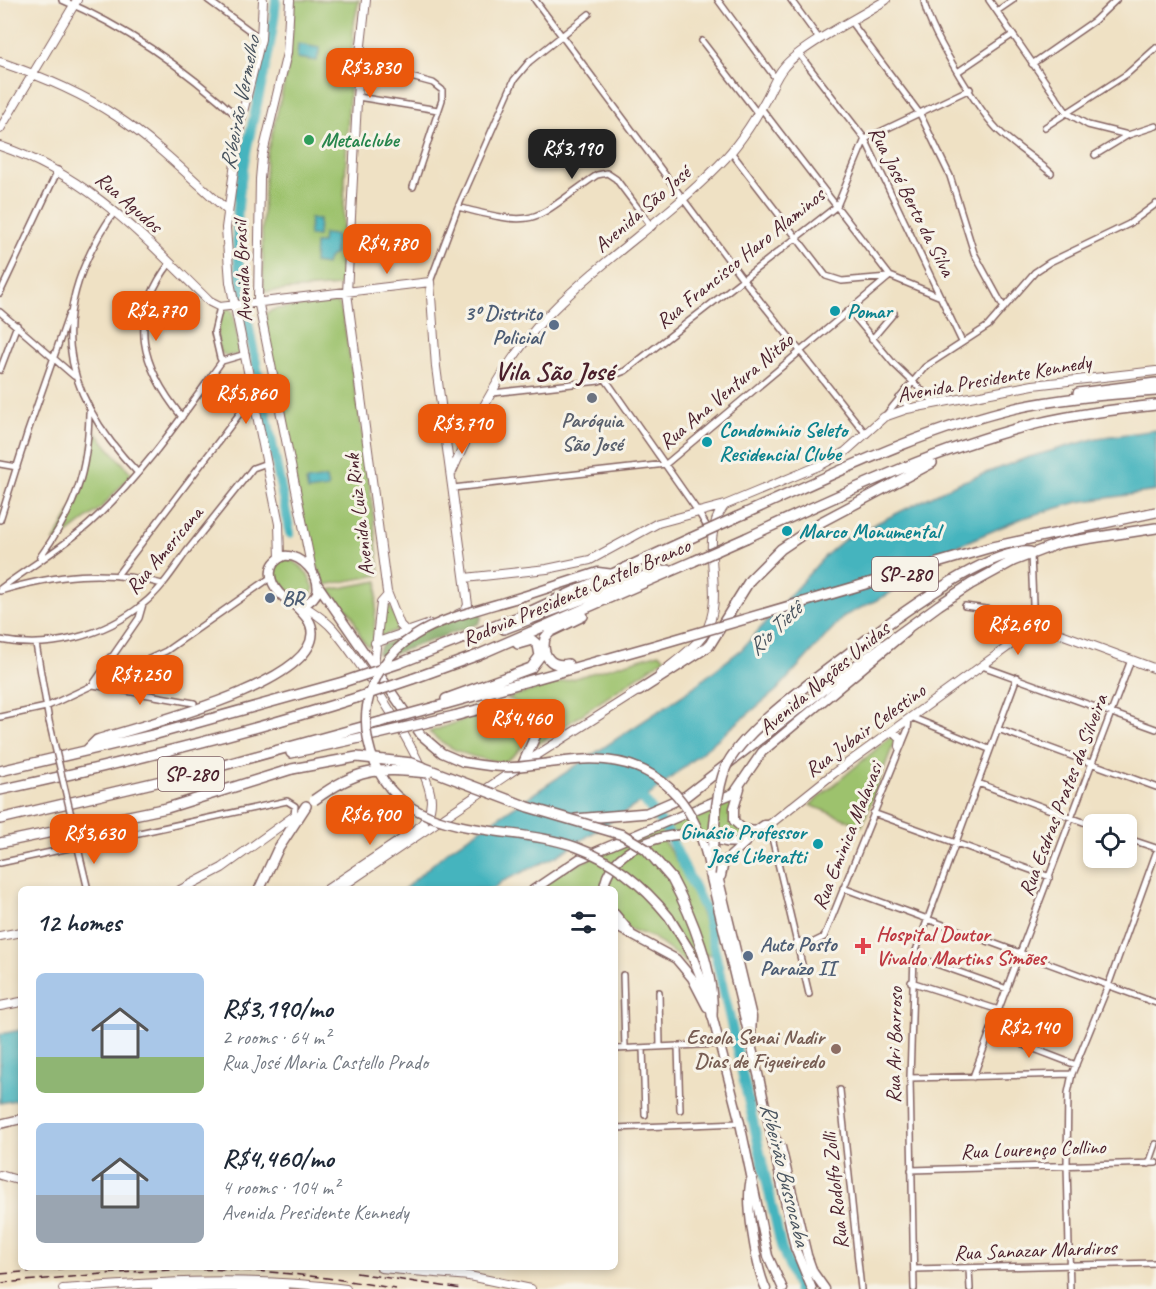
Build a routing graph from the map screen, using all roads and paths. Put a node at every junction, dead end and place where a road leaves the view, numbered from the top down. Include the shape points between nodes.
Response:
1 (62, 0) edge
2 (208, 0) edge
3 (263, 0) edge
4 (290, 0) edge
5 (366, 0) edge
6 (535, 0) edge
7 (718, 0) edge
8 (791, 0) edge
9 (924, 0) edge
10 (989, 0) edge
11 (1013, 0) edge
12 (1116, 0) edge
13 (883, 1) edge
14 (76, 3) edge
15 (997, 11) junction
16 (589, 14) dead end
17 (851, 22) junction
18 (561, 35) junction
19 (1012, 35) junction
20 (261, 39) junction
21 (702, 41) dead end
22 (820, 41) junction
23 (1156, 48) edge
24 (799, 54) junction
25 (0, 62) edge
26 (359, 63) junction
27 (1032, 64) junction
28 (959, 71) junction
29 (34, 74) junction
30 (776, 79) junction
31 (970, 89) junction
32 (358, 97) junction
33 (438, 111) junction
34 (759, 111) junction
35 (1067, 112) junction
36 (920, 114) junction
37 (241, 120) junction
38 (1156, 126) edge
39 (1045, 128) dead end
40 (0, 129) edge
41 (1128, 135) junction
42 (865, 139) junction
43 (0, 146) edge
44 (731, 152) junction
45 (1095, 156) dead end
46 (58, 170) junction
47 (1051, 173) dead end
48 (413, 187) dead end
49 (683, 200) junction
50 (1156, 204) edge
51 (837, 206) junction
52 (458, 207) junction
53 (115, 211) junction
54 (228, 212) junction
55 (652, 227) junction
56 (796, 238) junction
57 (170, 263) junction
58 (890, 276) junction
59 (742, 278) junction
60 (874, 278) junction
61 (430, 282) junction
62 (877, 287) junction
63 (0, 293) edge
64 (347, 293) junction
65 (941, 297) junction
66 (258, 300) junction
67 (234, 304) junction
68 (219, 307) junction
69 (1004, 308) junction
70 (71, 309) junction
71 (849, 310) junction
72 (0, 312) edge
73 (894, 313) dead end
74 (17, 325) junction
75 (872, 339) junction
76 (962, 342) junction
77 (800, 352) junction
78 (246, 354) junction
79 (53, 359) junction
80 (222, 361) junction
81 (0, 370) edge
82 (1156, 371) edge
83 (75, 376) junction
84 (606, 380) junction
85 (910, 382) junction
86 (1156, 383) edge
87 (1156, 391) edge
88 (492, 393) junction
89 (253, 396) junction
90 (899, 398) junction
91 (1050, 402) junction
92 (935, 403) junction
93 (1156, 405) edge
94 (911, 408) junction
95 (89, 411) junction
96 (257, 412) junction
97 (241, 413) junction
98 (182, 417) junction
99 (884, 417) junction
100 (470, 431) junction
101 (866, 434) junction
102 (447, 439) junction
103 (961, 448) junction
104 (267, 463) junction
105 (0, 464) edge
106 (666, 464) junction
107 (17, 467) junction
108 (138, 473) junction
109 (451, 475) junction
110 (453, 488) junction
111 (725, 505) junction
112 (1156, 512) edge
113 (699, 513) junction
114 (0, 520) edge
115 (1156, 528) edge
116 (712, 537) junction
117 (1033, 553) junction
118 (280, 558) junction
119 (37, 561) junction
120 (676, 569) junction
121 (118, 574) junction
122 (313, 574) junction
123 (614, 574) junction
124 (270, 578) junction
125 (465, 578) junction
126 (162, 584) junction
127 (318, 585) junction
128 (0, 590) edge
129 (388, 595) junction
130 (143, 604) junction
131 (298, 604) junction
132 (1033, 604) dead end
133 (965, 606) dead end
134 (588, 609) junction
135 (1006, 612) junction
136 (1035, 624) junction
137 (909, 629) junction
138 (407, 632) junction
139 (1021, 632) junction
140 (0, 640) edge
141 (459, 641) junction
142 (375, 643) junction
143 (36, 644) junction
144 (478, 655) junction
145 (110, 657) junction
146 (1131, 660) junction
147 (597, 662) junction
148 (374, 665) junction
149 (982, 666) junction
150 (1156, 669) edge
151 (121, 672) junction
152 (1017, 677) junction
153 (93, 685) junction
154 (639, 691) junction
155 (194, 703) dead end
156 (46, 707) junction
157 (436, 707) junction
158 (1113, 713) junction
159 (0, 717) edge
160 (910, 718) junction
161 (998, 729) junction
162 (1156, 729) edge
163 (893, 730) junction
164 (900, 746) junction
165 (989, 749) junction
166 (87, 750) junction
167 (250, 758) junction
168 (523, 764) junction
169 (1093, 764) junction
170 (0, 771) edge
171 (442, 774) junction
172 (978, 783) junction
173 (1156, 787) edge
174 (740, 788) junction
175 (0, 790) edge
176 (310, 803) junction
177 (873, 813) junction
178 (294, 816) junction
179 (1072, 818) junction
180 (0, 819) edge
181 (575, 819) junction
182 (1083, 822) edge
183 (769, 825) junction
184 (755, 831) junction
185 (708, 835) junction
186 (1137, 842) edge
187 (0, 843) edge
188 (955, 843) junction
189 (77, 844) junction
190 (1156, 848) edge
191 (1156, 853) edge
192 (0, 862) edge
193 (714, 876) junction
194 (1050, 877) junction
195 (87, 886) edge
196 (187, 886) edge
197 (261, 886) edge
198 (332, 886) edge
199 (343, 886) edge
200 (539, 886) edge
201 (604, 886) edge
202 (843, 888) junction
203 (618, 917) edge
204 (927, 920) junction
205 (618, 928) edge
206 (18, 933) edge
207 (0, 936) edge
208 (635, 936) junction
209 (796, 941) junction
210 (1020, 954) junction
211 (914, 956) junction
212 (623, 975) dead end
213 (911, 982) junction
214 (1108, 986) junction
215 (1007, 990) junction
216 (659, 992) dead end
217 (808, 994) dead end
218 (18, 1003) edge
219 (1156, 1003) edge
220 (0, 1006) edge
221 (999, 1010) junction
222 (712, 1015) junction
223 (990, 1032) junction
224 (750, 1042) junction
225 (720, 1044) junction
226 (660, 1047) junction
227 (678, 1047) junction
228 (626, 1048) junction
229 (643, 1048) junction
230 (618, 1049) edge
231 (1076, 1065) junction
232 (1072, 1074) junction
233 (973, 1077) junction
234 (910, 1078) junction
235 (840, 1090) dead end
236 (680, 1110) dead end
237 (645, 1115) dead end
238 (18, 1120) edge
239 (740, 1123) junction
240 (0, 1124) edge
241 (618, 1128) edge
242 (770, 1131) junction
243 (1156, 1144) edge
244 (1156, 1163) edge
245 (1066, 1164) junction
246 (1149, 1164) junction
247 (911, 1170) junction
248 (0, 1175) edge
249 (752, 1177) junction
250 (18, 1180) edge
251 (1156, 1263) edge
252 (1069, 1265) junction
253 (969, 1268) junction
254 (914, 1269) junction
255 (434, 1270) edge
256 (223, 1285) edge
257 (315, 1287) edge
258 (63, 1289) edge
259 (156, 1289) edge
260 (284, 1289) edge
261 (346, 1289) edge
262 (531, 1289) edge
263 (766, 1289) edge
264 (783, 1289) edge
265 (812, 1289) edge
266 (825, 1289) edge
267 (861, 1289) edge
268 (914, 1289) edge
269 (970, 1289) edge
270 (1070, 1289) edge

1 - 14 street
2 - 20 street
3 - 20 main road, Avenida Brasil
4 - 66 main road, Avenida Brasil via 287,52 260,179
5 - 26 main road, Avenida Luiz Rink
6 - 18 street
7 - 30 street
8 - 22 street
9 - 28 street via 930,23
10 - 15 street
11 - 15 street
12 - 27 street via 1094,21
13 - 17 main road, Avenida São José
14 - 29 main road
14 - 37 street via 173,63
15 - 19 street
16 - 18 street
17 - 22 main road, Avenida São José
17 - 36 street
18 - 49 street
18 - 52 street via 514,80
19 - 27 street
19 - 28 street
20 - 37 main road, Avenida Brasil
21 - 34 street
22 - 24 main road, Avenida São José
23 - 35 street via 1126,74
24 - 30 main road, Avenida São José
24 - 42 street, Rua José Berto da Silva
25 - 29 main road
26 - 32 main road, Avenida Luiz Rink
26 - 33 street via 438,85 443,94
27 - 35 street
28 - 31 street
29 - 40 main road
29 - 54 main road via 130,125
30 - 34 main road, Avenida São José
31 - 36 street
31 - 47 street via 995,127
32 - 33 street
32 - 64 main road, Avenida Luiz Rink
33 - 48 street
34 - 44 main road, Avenida São José
34 - 51 street
35 - 39 street
35 - 41 street via 1088,125
36 - 42 street
36 - 69 street via 950,176 974,253
37 - 54 main road, Avenida Brasil
38 - 41 street
41 - 45 street
42 - 51 street, Rua Francisco Haro Alaminos
42 - 65 street, Rua José Berto da Silva
43 - 46 main road, Rua Agudos
44 - 49 main road, Avenida São José
44 - 56 street
46 - 53 main road, Rua Agudos
46 - 63 street
49 - 55 main road, Avenida São José
49 - 59 street
50 - 69 street via 1130,224 1050,262 1031,276
51 - 56 street, Rua Francisco Haro Alaminos
51 - 58 street
52 - 55 street via 524,220 542,215 607,173 616,179
52 - 61 street
53 - 57 main road, Rua Agudos
53 - 70 street via 84,263
54 - 67 main road, Avenida Brasil via 227,252
55 - 88 main road, Avenida São José via 550,312
56 - 59 street, Rua Francisco Haro Alaminos
56 - 60 street via 830,279
57 - 68 main road, Rua Agudos
57 - 98 street via 148,300 145,346 156,381
58 - 60 street
58 - 62 street, Rua Ana Ventura Nitão
58 - 65 street
59 - 77 street
59 - 84 street, Rua Francisco Haro Alaminos via 632,367
60 - 62 street
61 - 64 main road
61 - 102 main road via 434,347
62 - 71 street, Rua Ana Ventura Nitão
64 - 66 main road
64 - 129 main road, Avenida Luiz Rink
65 - 76 street, Rua José Berto da Silva
66 - 67 main road
66 - 122 main road, Avenida Brasil
67 - 68 main road
67 - 78 main road, Avenida Brasil
68 - 80 street via 214,332
69 - 76 street via 982,330
70 - 79 street
70 - 83 street
71 - 75 street
71 - 77 street, Rua Ana Ventura Nitão
72 - 74 street
73 - 75 street
74 - 79 street
74 - 81 street
75 - 85 street
76 - 85 street via 936,358
77 - 101 street
77 - 106 street, Rua Ana Ventura Nitão
78 - 80 street
78 - 89 main road, Avenida Brasil
79 - 83 street
79 - 107 street
80 - 98 street
82 - 92 main road, Avenida Presidente Kennedy via 1065,380
83 - 95 street
84 - 88 street, Rua Francisco Haro Alaminos
84 - 106 street
85 - 90 street
85 - 92 street
86 - 91 highway via 1060,396
87 - 91 highway
88 - 100 main road, Avenida São José
89 - 96 main road, Avenida Brasil
89 - 97 street
90 - 94 street
90 - 99 street
91 - 123 highway, bridge via 940,430 886,451
92 - 94 main road, Avenida Presidente Kennedy
93 - 103 highway, Rodovia Presidente Castelo Branco / SP-280 via 1037,423
94 - 99 main road, Avenida Presidente Kennedy
95 - 108 street via 105,437
95 - 119 street via 86,463 79,490 63,524
96 - 97 street
96 - 104 main road, Avenida Brasil
97 - 121 street
98 - 108 street
99 - 101 main road, Avenida Presidente Kennedy
100 - 102 main road via 462,439
100 - 109 main road, Avenida São José
101 - 111 main road, Avenida Presidente Kennedy via 830,461
102 - 109 main road
103 - 120 highway, Rodovia Presidente Castelo Branco / SP-280, bridge via 885,475
103 - 154 highway via 821,522 781,549 750,579 709,646
104 - 118 main road, Avenida Brasil via 280,535
104 - 126 street, Rua Americana via 253,468
105 - 107 street
106 - 110 street, Rua Ana Ventura Nitão
106 - 113 street
107 - 114 street
108 - 119 street via 89,524
109 - 110 main road
110 - 125 main road
111 - 113 main road, Avenida Presidente Kennedy
111 - 116 main road via 717,516
112 - 147 highway, SP-280, bridge via 992,547
113 - 116 street
113 - 125 main road, Avenida Presidente Kennedy via 658,523 580,563
115 - 117 highway, Avenida Nações Unidas via 1060,543
116 - 154 main road via 713,597 707,629
117 - 132 street
117 - 137 highway, Avenida Nações Unidas via 971,584
117 - 193 highway, bridge via 1014,553 967,574 914,606 862,643 736,747 722,780
118 - 122 main road, Avenida Brasil via 296,557
118 - 124 main road, Avenida Brasil via 272,566
119 - 128 street
120 - 134 highway, Rodovia Presidente Castelo Branco / SP-280
120 - 141 highway via 655,572 471,641
121 - 126 street
121 - 128 street via 65,575
122 - 127 main road, Avenida Brasil
123 - 141 highway
123 - 222 main road, bridge via 598,572 426,628 405,641 378,673 367,709 370,752 382,778 413,808 450,823 542,836 599,857 627,875 669,917 696,962
124 - 131 main road via 280,593
124 - 151 street via 185,640
125 - 138 main road via 465,611
126 - 130 street, Rua Americana
127 - 131 main road via 315,596
127 - 148 main road, Avenida Brasil
129 - 138 main road, Avenida Luiz Rink
129 - 142 main road, Avenida Luiz Rink via 381,603
130 - 143 street, Rua Americana via 92,633
130 - 145 street via 139,618
131 - 166 highway via 310,623 312,638 306,652 285,672 214,703 97,740
131 - 198 main road via 331,627 357,663 421,767 431,801 428,818 417,829
133 - 135 street
134 - 144 highway, Rodovia Presidente Castelo Branco / SP-280
134 - 147 highway via 582,618 549,632 544,648 547,657 558,666 584,660
135 - 136 street
135 - 139 street
136 - 139 main road, Rua Jubair Celestino
136 - 146 main road
136 - 149 main road, Rua Jubair Celestino
137 - 174 main road, Avenida Nações Unidas via 762,752
137 - 181 highway, bridge via 828,686 698,789 657,810 617,818
138 - 142 main road
139 - 149 main road, Rua Jubair Celestino
140 - 143 street, Rua Americana
141 - 166 highway, bridge via 343,682
142 - 148 main road, Avenida Luiz Rink
143 - 156 street
144 - 157 highway via 490,655 529,640 540,649 538,661 531,668 448,697
144 - 175 highway, Rodovia Presidente Castelo Branco / SP-280, bridge via 256,729
145 - 151 street
145 - 153 street
146 - 150 main road
146 - 158 street, Rua Esdras Prates da Silveira
147 - 157 highway, SP-280
148 - 193 main road, Avenida Brasil, bridge via 420,735 442,753 463,762 500,768 604,760 636,768 666,785 693,816
149 - 152 street
149 - 160 main road, Rua Jubair Celestino
151 - 153 street
152 - 158 street
152 - 161 street, Rua Ari Barroso
153 - 155 street
153 - 156 street
154 - 168 main road
156 - 159 street
156 - 189 street, bridge
157 - 167 highway, SP-280, bridge
158 - 162 street
158 - 169 street, Rua Esdras Prates da Silveira
160 - 163 main road, Rua Jubair Celestino
160 - 164 street, Rua Eminica Malavasi
160 - 165 street
161 - 165 street, Rua Ari Barroso
161 - 169 street
163 - 164 main road via 901,739
163 - 183 main road, Rua Jubair Celestino
164 - 177 street, Rua Eminica Malavasi
165 - 172 street, Rua Ari Barroso
166 - 170 highway
167 - 168 highway, bridge via 258,761 502,705 523,710 535,724 537,732
167 - 180 highway, SP-280
168 - 199 main road
169 - 173 street
169 - 179 street, Rua Esdras Prates da Silveira
171 - 176 highway, bridge via 390,769 364,772 345,779
171 - 181 highway, bridge via 528,807
171 - 187 highway, bridge via 412,763 373,757 325,761 167,808
172 - 179 street
172 - 188 street, Rua Ari Barroso
174 - 184 main road via 734,821 743,829
174 - 200 main road, Avenida Nações Unidas via 725,798 579,859
176 - 178 highway
176 - 197 highway via 278,849
177 - 188 street
177 - 202 street, Rua Eminica Malavasi
178 - 189 street via 294,804 287,801
178 - 196 main road via 222,867
179 - 182 street
179 - 194 street, Rua Esdras Prates da Silveira
181 - 222 highway, bridge via 637,843 659,861 672,879 684,900 706,965 714,996
183 - 184 main road
183 - 193 main road via 727,859
183 - 209 street
184 - 185 main road via 729,843
185 - 193 main road
185 - 201 main road via 662,838 617,859 604,878
186 - 190 street
188 - 194 street
188 - 204 street, Rua Ari Barroso
189 - 192 street
189 - 195 street
191 - 214 street
193 - 224 main road
193 - 224 main road via 752,1017
194 - 210 street, Rua Esdras Prates da Silveira
202 - 204 street
202 - 209 street, Rua Eminica Malavasi via 824,938 812,943
203 - 208 main road
204 - 210 street
204 - 211 street, Rua Ari Barroso
205 - 208 main road
206 - 207 main road
208 - 222 main road via 676,959 693,978
209 - 217 street
210 - 214 street
210 - 215 street, Rua Esdras Prates da Silveira
211 - 213 street, Rua Ari Barroso
211 - 215 street
212 - 228 street
213 - 221 street
213 - 234 street, Rua Ari Barroso
214 - 219 street
214 - 231 street
215 - 221 street, Rua Esdras Prates da Silveira
216 - 226 street
218 - 220 main road
221 - 223 street, Rua Esdras Prates da Silveira
222 - 225 main road
223 - 231 street
223 - 233 street, Rua Esdras Prates da Silveira
224 - 242 main road
225 - 227 street
225 - 239 main road
226 - 227 street
226 - 229 street
227 - 236 street
228 - 229 street
228 - 230 street
229 - 237 street
231 - 232 street
232 - 233 street
232 - 245 street
233 - 234 street
234 - 247 street, Rua Ari Barroso
235 - 267 street, Rua Rodolfo Zolli
238 - 240 main road
239 - 241 street
239 - 249 main road
242 - 265 main road via 798,1260
242 - 266 main road via 781,1147 813,1272
243 - 246 street
244 - 246 street, Rua Lourenço Collino
245 - 246 street, Rua Lourenço Collino
245 - 247 street, Rua Lourenço Collino
245 - 252 street
247 - 254 street, Rua Ari Barroso
248 - 250 main road
249 - 263 main road via 749,1196 759,1273
249 - 264 main road via 768,1256
251 - 252 street, Rua Sanazar Mardiros
252 - 253 street, Rua Sanazar Mardiros
252 - 270 street
253 - 254 street, Rua Sanazar Mardiros
253 - 269 street
254 - 268 street, Rua Ari Barroso
255 - 262 main road
256 - 257 main road
256 - 258 main road
256 - 259 main road
256 - 260 main road
257 - 261 main road

